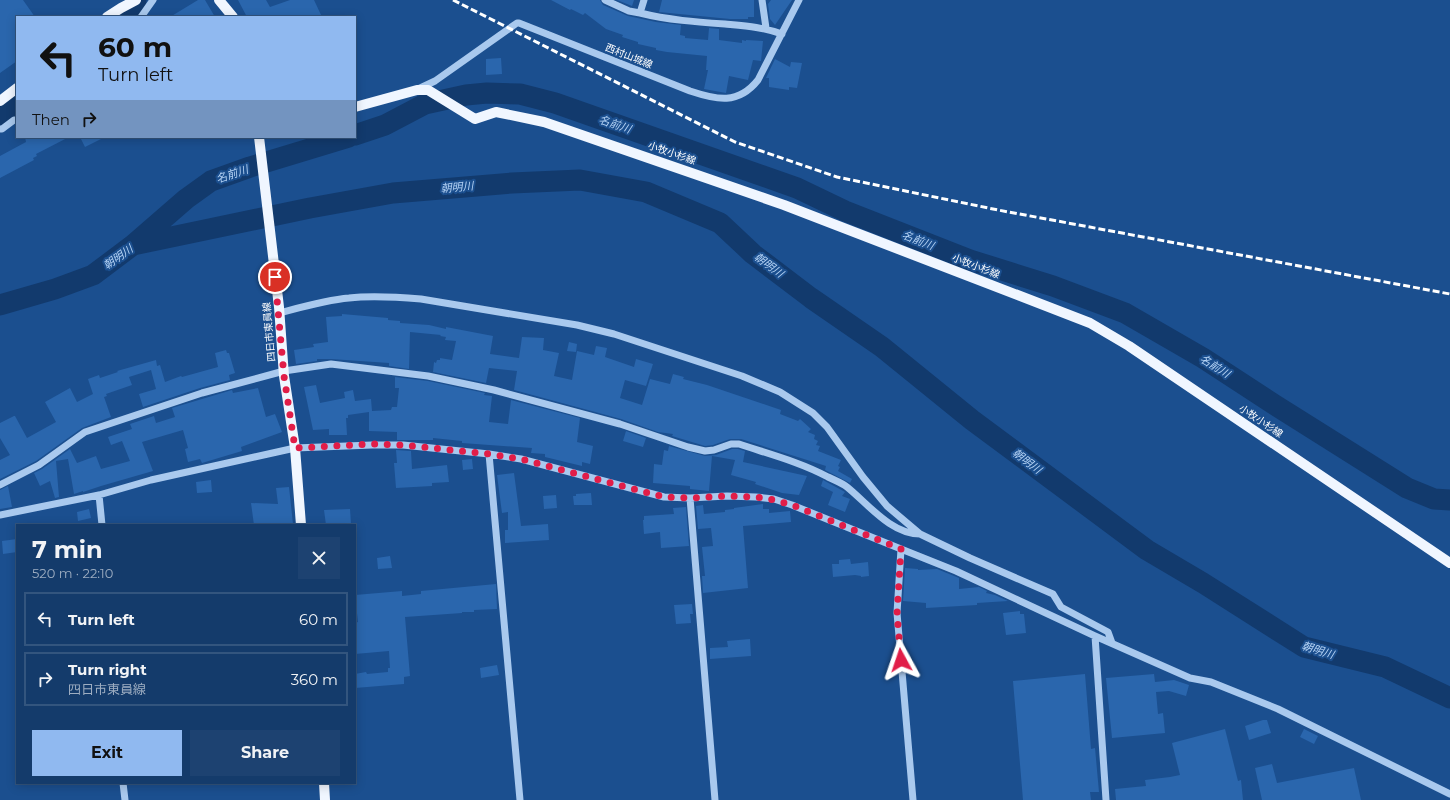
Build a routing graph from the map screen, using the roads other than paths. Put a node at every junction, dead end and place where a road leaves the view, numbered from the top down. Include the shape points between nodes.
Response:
1 (136, 0) edge
2 (153, 0) edge
3 (219, 0) edge
4 (605, 0) edge
5 (644, 0) edge
6 (762, 0) edge
7 (799, 0) edge
8 (640, 13) junction
9 (109, 16) edge
10 (142, 16) edge
11 (232, 16) edge
12 (766, 28) junction
13 (782, 34) junction
14 (16, 89) edge
15 (417, 90) junction
16 (0, 101) edge
17 (356, 107) edge
18 (16, 120) edge
19 (0, 129) edge
20 (259, 138) edge
21 (279, 310) junction
22 (284, 371) junction
23 (295, 448) junction
24 (489, 454) junction
25 (0, 484) edge
26 (99, 495) junction
27 (690, 498) junction
28 (0, 516) edge
29 (102, 524) edge
30 (301, 524) edge
31 (920, 534) junction
32 (901, 549) junction
33 (1450, 564) edge
34 (1095, 636) junction
35 (1112, 643) junction
36 (123, 784) edge
37 (324, 784) edge
38 (1450, 794) edge
39 (125, 800) edge
40 (325, 800) edge
41 (520, 800) edge
42 (715, 800) edge
43 (913, 800) edge
44 (1106, 800) edge

1 - 9 main road
2 - 10 street
3 - 11 main road
4 - 8 street
5 - 8 street
6 - 12 street
7 - 13 street, 西村山城線
8 - 12 street via 678,20
12 - 13 street
13 - 15 street, 西村山城線 via 758,80 751,89 736,98 717,98 690,91 520,23 435,81
14 - 16 main road
15 - 17 main road, 小牧小杉線
15 - 33 main road, 小牧小杉線 via 428,90 475,118 496,112 544,122 784,205 1090,323 1129,346
18 - 19 street
20 - 21 main road, 四日市東員線
21 - 22 main road, 四日市東員線
21 - 31 street via 350,297 421,299 614,334 742,376 780,392 813,413 827,427 887,506
22 - 23 main road, 四日市東員線
22 - 25 street via 202,393 85,432 39,465
22 - 31 street via 331,364 428,376 494,390 613,422 705,451 739,444 809,467 846,486 872,510 900,529
23 - 24 street via 403,445
23 - 26 street via 151,480
23 - 30 main road, 四日市東員線
24 - 27 street via 521,459 664,497
24 - 41 street
26 - 28 street
26 - 29 street
27 - 32 street via 727,496 774,500
27 - 42 street
31 - 35 street via 1053,594 1062,607 1108,632
32 - 34 street via 956,571
32 - 43 street via 897,614
34 - 35 street
34 - 44 street
35 - 38 street via 1190,678 1211,682 1278,709
36 - 39 street
37 - 40 main road

